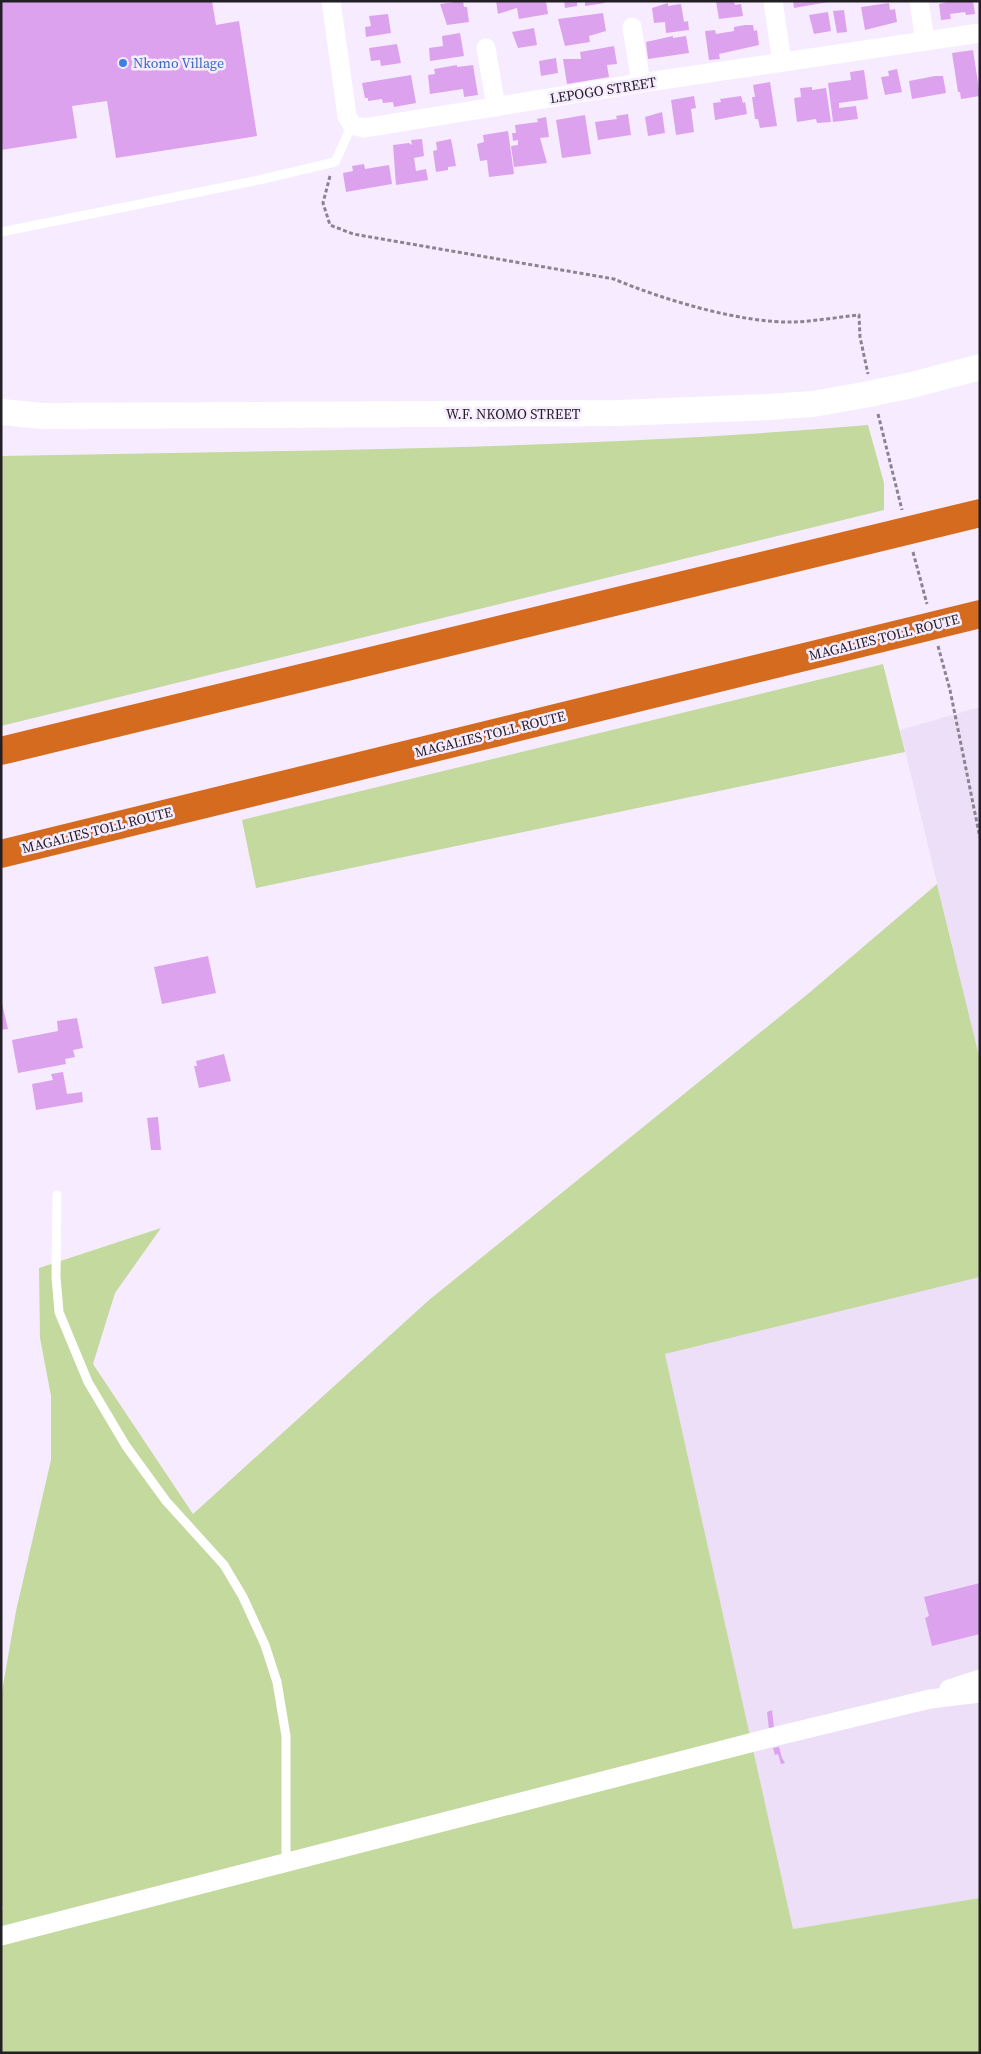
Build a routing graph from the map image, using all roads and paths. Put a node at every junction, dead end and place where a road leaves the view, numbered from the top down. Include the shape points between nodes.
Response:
1 (331, 1) edge
2 (774, 1) edge
3 (919, 1) edge
4 (632, 28) dead end
5 (980, 33) edge
6 (925, 41) junction
7 (486, 48) dead end
8 (782, 62) junction
9 (641, 83) junction
10 (496, 107) junction
11 (352, 126) junction
12 (335, 162) junction
13 (1, 232) edge
14 (980, 367) edge
15 (869, 375) dead end
16 (1, 412) edge
17 (878, 413) dead end
18 (42, 416) junction
19 (1, 424) edge
20 (980, 513) edge
21 (904, 516) dead end
22 (911, 544) dead end
23 (928, 608) dead end
24 (980, 614) edge
25 (936, 636) dead end
26 (1, 752) edge
27 (980, 838) edge
28 (1, 854) edge
29 (56, 1195) dead end
30 (980, 1679) edge
31 (980, 1693) edge
32 (930, 1699) junction
33 (286, 1863) junction
34 (1, 1936) edge

1 - 11 street via 347,116
2 - 8 street
3 - 6 street
4 - 9 street
5 - 6 street, LEPOGO STREET
6 - 8 street, LEPOGO STREET
7 - 10 street
8 - 9 street, LEPOGO STREET
9 - 10 street, LEPOGO STREET
10 - 11 street, LEPOGO STREET via 385,126
11 - 12 lane
12 - 13 lane
12 - 15 path via 324,203 330,225 353,234 614,279 653,296 743,317 793,322 859,315 860,337
14 - 18 main road, W.F. NKOMO STREET via 864,395 767,408 619,413
16 - 18 main road, W.F. NKOMO STREET
17 - 21 path
18 - 19 main road, W.F. NKOMO STREET via 20,423
20 - 26 highway
22 - 23 path
24 - 28 highway, MAGALIES TOLL ROUTE
25 - 27 path
29 - 33 lane via 59,1312 84,1374 126,1446 160,1494 224,1565 265,1645 277,1682 286,1736
30 - 32 street
31 - 32 street
32 - 33 street
33 - 34 street

